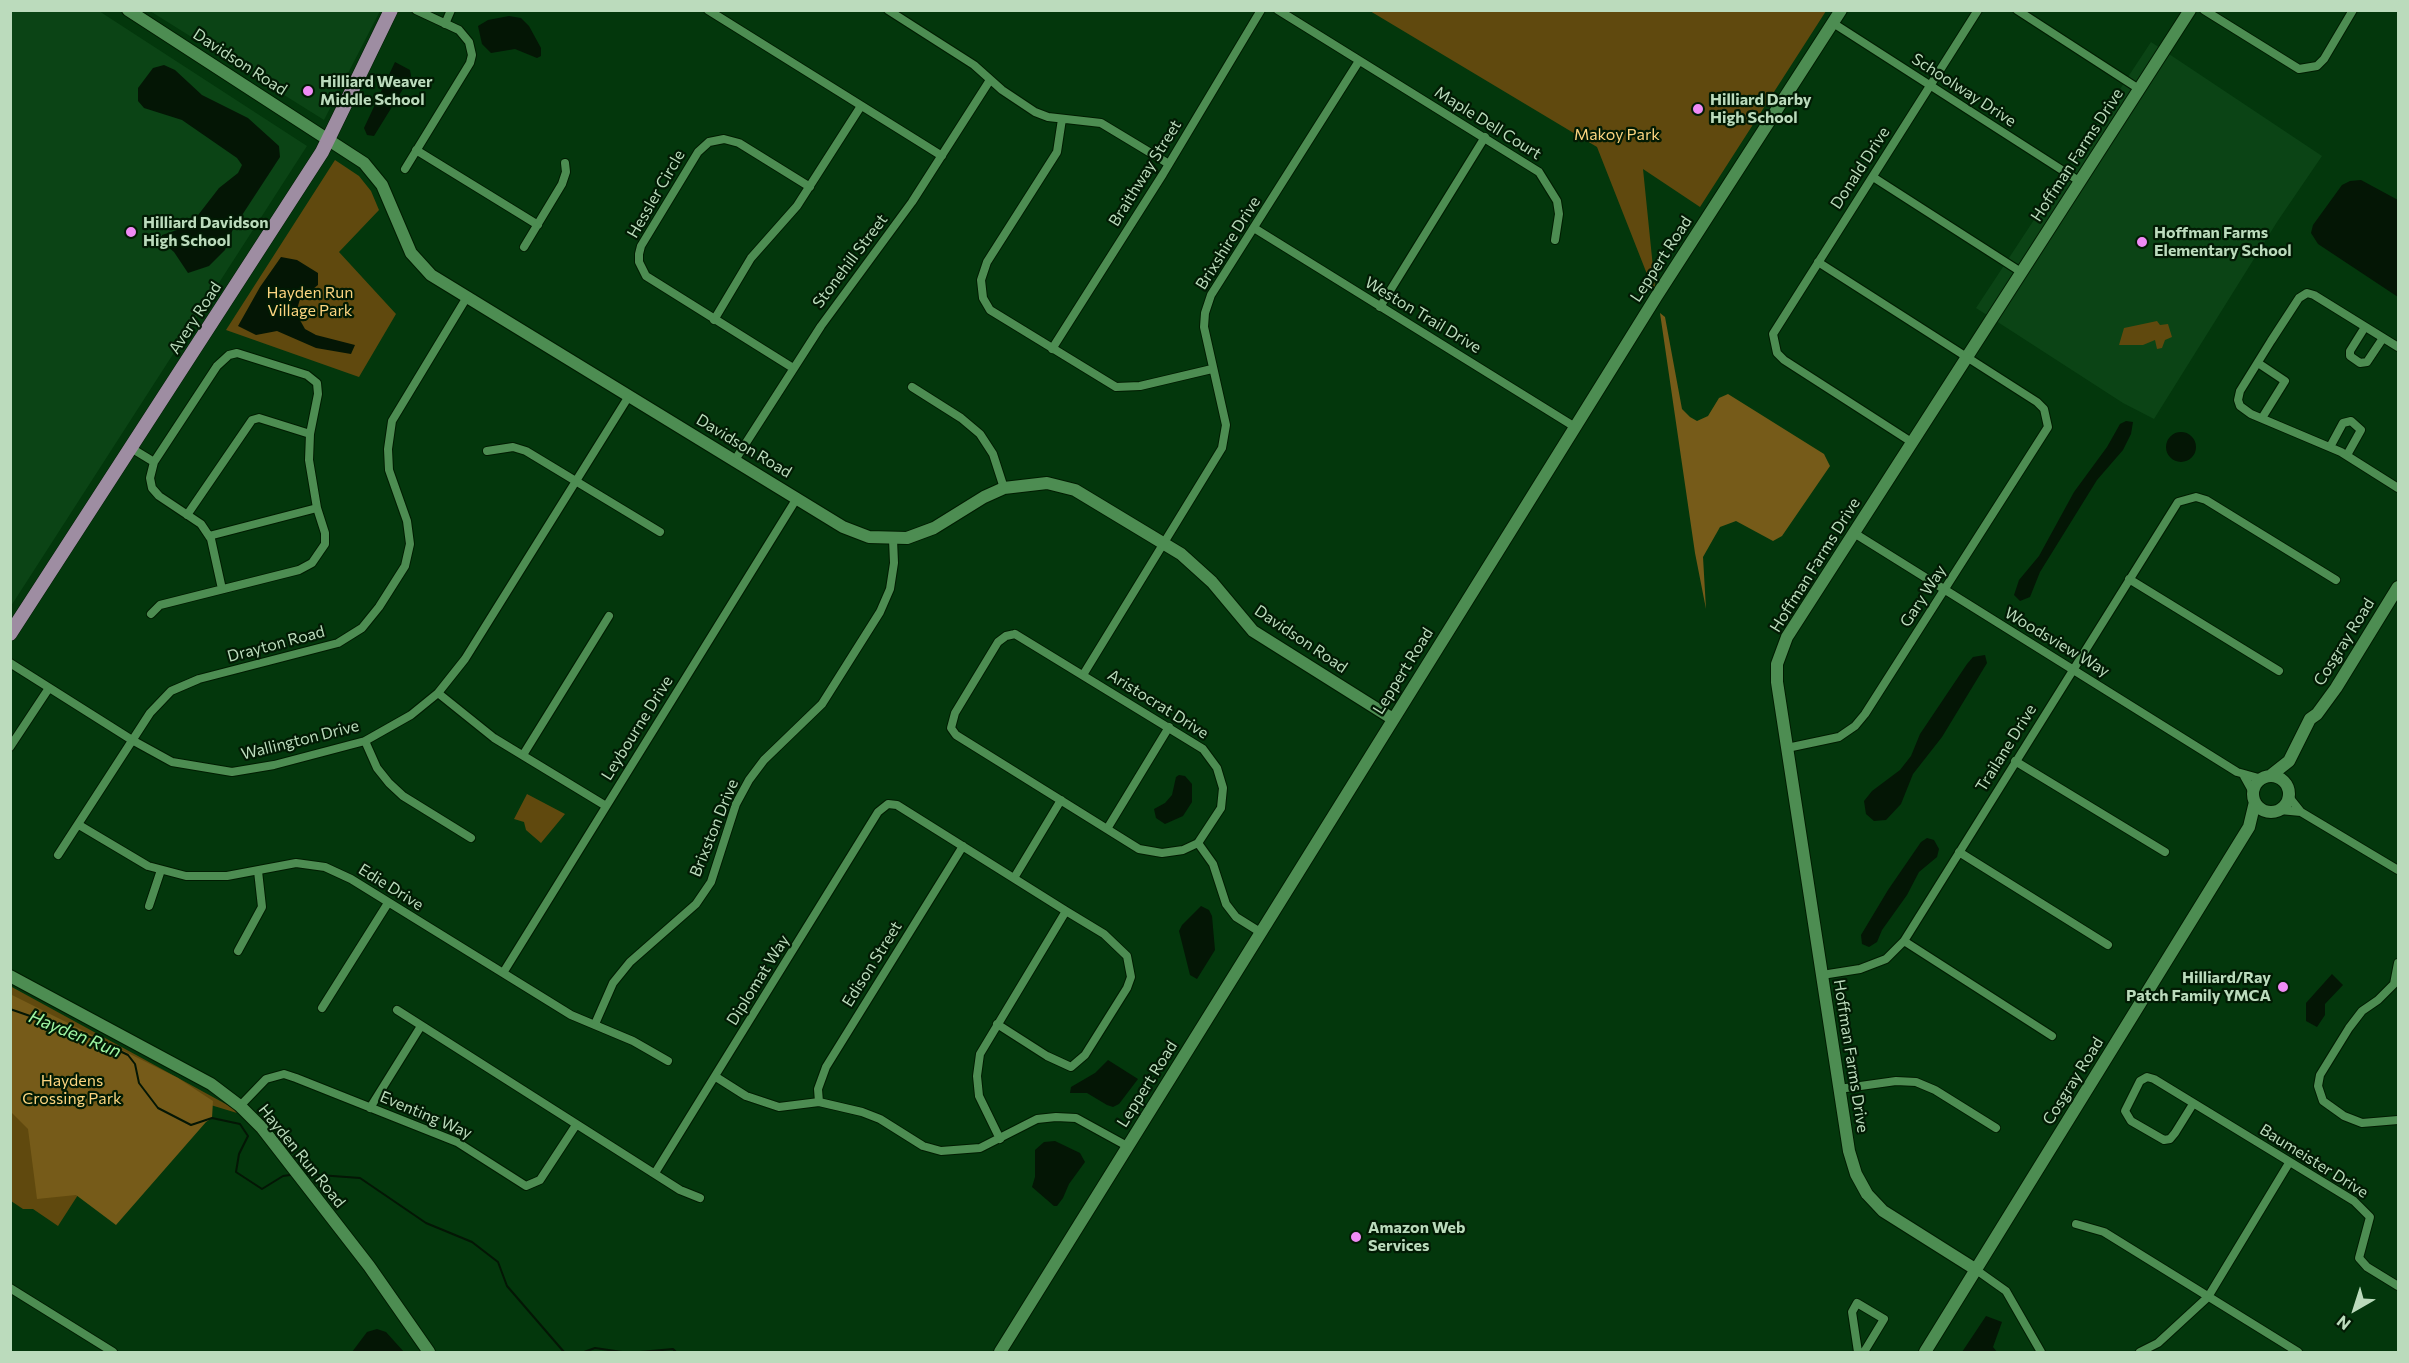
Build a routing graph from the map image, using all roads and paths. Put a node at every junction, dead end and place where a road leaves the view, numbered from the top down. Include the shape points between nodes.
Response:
1 (128, 10) edge
2 (391, 10) edge
3 (416, 10) edge
4 (451, 10) edge
5 (708, 10) edge
6 (888, 10) edge
7 (1261, 10) edge
8 (1278, 10) edge
9 (1841, 10) edge
10 (1978, 10) edge
11 (2017, 10) edge
12 (2190, 10) edge
13 (2204, 10) edge
14 (2353, 10) edge
15 (1833, 23) junction
16 (445, 24) junction
17 (1359, 61) junction
18 (990, 80) junction
19 (1930, 86) junction
20 (2139, 89) junction
21 (861, 105) junction
22 (1062, 119) junction
23 (1485, 138) junction
24 (329, 139) junction
25 (416, 150) junction
26 (942, 156) junction
27 (566, 164) dead end
28 (1169, 164) junction
29 (405, 169) dead end
30 (1873, 177) junction
31 (2079, 181) junction
32 (810, 187) junction
33 (538, 225) junction
34 (1254, 228) junction
35 (1555, 240) dead end
36 (524, 247) dead end
37 (1818, 262) junction
38 (2021, 272) junction
39 (467, 297) junction
40 (1380, 307) junction
41 (714, 320) junction
42 (2366, 327) junction
43 (2383, 338) junction
44 (2398, 347) edge
45 (1052, 349) junction
46 (1967, 357) junction
47 (2258, 363) junction
48 (794, 368) junction
49 (1212, 369) junction
50 (912, 387) dead end
51 (629, 396) junction
52 (2262, 418) junction
53 (1575, 427) junction
54 (310, 434) junction
55 (1913, 443) junction
56 (2330, 447) junction
57 (131, 448) junction
58 (487, 451) dead end
59 (2347, 455) junction
60 (735, 460) junction
61 (154, 462) junction
62 (576, 481) junction
63 (1004, 488) junction
64 (2398, 488) edge
65 (797, 498) junction
66 (317, 508) junction
67 (187, 515) junction
68 (660, 532) dead end
69 (1854, 533) junction
70 (209, 536) junction
71 (893, 539) junction
72 (1165, 544) junction
73 (2129, 579) junction
74 (2336, 580) dead end
75 (2398, 587) edge
76 (222, 589) junction
77 (1945, 590) junction
78 (151, 614) dead end
79 (609, 616) dead end
80 (10, 634) edge
81 (10, 663) edge
82 (2071, 669) junction
83 (2279, 671) dead end
84 (1083, 675) junction
85 (49, 688) junction
86 (438, 693) junction
87 (2318, 714) junction
88 (1393, 719) junction
89 (1169, 727) junction
90 (132, 740) junction
91 (366, 741) junction
92 (10, 747) edge
93 (1787, 748) junction
94 (523, 755) junction
95 (2015, 761) junction
96 (2244, 776) junction
97 (2266, 778) junction
98 (2288, 792) junction
99 (2255, 798) junction
100 (1061, 800) junction
101 (606, 806) junction
102 (2275, 811) junction
103 (2301, 812) junction
104 (79, 825) junction
105 (2249, 827) junction
106 (1107, 829) junction
107 (471, 838) dead end
108 (1198, 843) junction
109 (963, 846) junction
110 (1959, 852) junction
111 (2165, 852) dead end
112 (58, 855) dead end
113 (161, 870) junction
114 (2398, 870) edge
115 (258, 871) junction
116 (1014, 878) junction
117 (388, 903) junction
118 (149, 906) dead end
119 (1066, 910) junction
120 (1260, 932) junction
121 (1904, 941) junction
122 (2108, 945) dead end
123 (238, 951) dead end
124 (2398, 963) edge
125 (502, 973) junction
126 (1822, 975) junction
127 (10, 976) edge
128 (322, 1008) dead end
129 (397, 1010) dead end
130 (595, 1024) junction
131 (997, 1024) junction
132 (422, 1026) junction
133 (2052, 1036) dead end
134 (668, 1061) dead end
135 (716, 1077) junction
136 (1839, 1089) junction
137 (819, 1102) junction
138 (2193, 1104) junction
139 (240, 1107) junction
140 (370, 1108) junction
141 (2398, 1120) edge
142 (576, 1125) junction
143 (1996, 1128) dead end
144 (999, 1139) junction
145 (1127, 1146) junction
146 (2289, 1163) junction
147 (655, 1173) junction
148 (700, 1198) dead end
149 (2076, 1224) dead end
150 (1976, 1269) junction
151 (2398, 1286) edge
152 (10, 1288) edge
153 (2208, 1296) junction
154 (113, 1353) edge
155 (429, 1353) edge
156 (1000, 1353) edge
157 (1858, 1353) edge
158 (1864, 1353) edge
159 (1925, 1353) edge
160 (2041, 1353) edge
161 (2140, 1353) edge
162 (2298, 1353) edge

1 - 24 main road, Davidson Road
2 - 24 main road, Avery Road
3 - 16 street
4 - 16 street
5 - 21 street
6 - 18 street via 953,50
7 - 28 street, Braithway Street
8 - 17 street, Maple Dell Court
9 - 15 main road, Leppert Road
10 - 19 street, Donald Drive
11 - 20 street
12 - 20 main road, Hoffman Farms Drive
13 - 14 street via 2291,66 2309,69 2324,59
15 - 19 street, Schoolway Drive
15 - 53 main road, Leppert Road
16 - 25 street via 459,30 469,42 470,63
17 - 23 street, Maple Dell Court
17 - 34 street, Brixshire Drive
18 - 22 street via 1035,112
18 - 26 street, Stonehill Street
19 - 30 street, Donald Drive
19 - 31 street, Schoolway Drive
20 - 31 main road, Hoffman Farms Drive
21 - 26 street
21 - 32 street
22 - 28 street via 1101,123
22 - 45 street via 1057,152 987,262 981,280 983,298 990,310
23 - 35 street, Maple Dell Court via 1546,180 1559,214
23 - 40 street
24 - 39 main road, Davidson Road via 376,175 417,261 431,275
24 - 57 main road, Avery Road
25 - 29 street
25 - 33 street
26 - 48 street, Stonehill Street
27 - 33 street via 562,184
28 - 45 street, Braithway Street
30 - 37 street, Donald Drive
30 - 38 street
31 - 38 main road, Hoffman Farms Drive
32 - 41 street via 751,258
32 - 41 street, Hessler Circle via 732,140 710,142 698,152 641,246 639,262 646,276
33 - 36 street
34 - 40 street, Weston Trail Drive
34 - 49 street, Brixshire Drive via 1211,295 1205,313 1205,340
37 - 46 street
37 - 55 street, Donald Drive via 1777,326 1773,343 1784,360
38 - 46 main road, Hoffman Farms Drive
39 - 51 main road, Davidson Road
39 - 90 street, Drayton Road via 392,421 387,449 389,470 407,521 410,544 405,566 379,607 362,628 338,643 200,679 171,691 159,701
40 - 53 street, Weston Trail Drive
41 - 48 street, Hessler Circle
42 - 43 street
42 - 43 street via 2350,351 2355,360 2367,362
42 - 47 street via 2307,293 2299,297
43 - 44 street
45 - 49 street via 1116,387 1140,386
46 - 55 main road, Hoffman Farms Drive
46 - 77 street, Gary Way via 2037,402 2048,417 2048,427
47 - 52 street via 2238,400 2243,409
47 - 52 street via 2284,381
48 - 60 street, Stonehill Street
49 - 72 street, Brixshire Drive via 1224,411 1225,440
50 - 63 street via 980,434 993,454
51 - 60 main road, Davidson Road
51 - 62 street, Wallington Drive
52 - 56 street
53 - 88 main road, Leppert Road
54 - 61 street via 317,383 307,375 245,353 233,353 222,359
54 - 66 street via 309,460
54 - 67 street via 259,418 252,420
55 - 69 main road, Hoffman Farms Drive
56 - 59 street
56 - 59 street via 2343,423 2351,421 2361,430
57 - 61 street
57 - 80 main road, Avery Road
58 - 62 street via 513,447
59 - 64 street
60 - 65 main road, Davidson Road
61 - 67 street via 152,488
62 - 68 street
62 - 86 street, Wallington Drive via 472,650
63 - 71 main road, Davidson Road via 921,534
63 - 72 main road, Davidson Road via 1047,483 1075,490
65 - 71 main road, Davidson Road via 852,531
65 - 101 street, Leybourne Drive
66 - 70 street
66 - 76 street via 325,544 312,563 299,570
67 - 70 street via 201,524
69 - 77 street, Woodsview Way
69 - 93 main road, Hoffman Farms Drive via 1787,637 1777,664
70 - 76 street
71 - 130 street, Brixston Drive via 890,589 880,612 822,704 764,760 749,780 736,804 711,882 696,904 630,962 613,983
72 - 84 street, Brixshire Drive
72 - 88 main road, Davidson Road via 1198,567 1253,631
73 - 74 street, Trailane Drive via 2172,508 2186,497 2206,500
73 - 82 street, Trailane Drive
73 - 83 street
75 - 87 main road, Cosgray Road
76 - 78 street via 160,605
77 - 82 street, Woodsview Way
77 - 93 street, Gary Way via 1855,726 1839,737
79 - 94 street
81 - 85 street, Wallington Drive
82 - 95 street, Trailane Drive
82 - 96 street, Woodsview Way
84 - 89 street, Aristocrat Drive
84 - 100 street, Aristocrat Drive via 1023,637 1006,636 998,642 955,713 951,728 964,741
85 - 90 street, Wallington Drive
85 - 92 street
86 - 91 street, Wallington Drive via 411,715
86 - 94 street via 471,722
87 - 97 main road, Cosgray Road via 2310,719 2289,761
87 - 98 main road, Cosgray Road via 2288,777
88 - 120 main road, Leppert Road
89 - 106 street
89 - 108 street, Aristocrat Drive via 1203,749 1217,768 1221,808
90 - 91 street, Wallington Drive via 172,762 232,772
90 - 104 street, Drayton Road
91 - 107 street via 377,768 396,790
93 - 126 main road, Hoffman Farms Drive
94 - 101 street
95 - 110 street, Trailane Drive
95 - 111 street
96 - 97 street, Woodsview Way
96 - 99 street, Woodsview Way
97 - 98 main road via 2282,780
97 - 99 main road
98 - 102 main road
98 - 103 street
99 - 102 main road via 2262,809
99 - 105 main road, Cosgray Road
100 - 106 street
100 - 116 street
101 - 125 street, Leybourne Drive
102 - 103 street
102 - 105 main road, Cosgray Road
103 - 114 street
104 - 112 street, Drayton Road
104 - 113 street, Edie Drive
105 - 150 main road, Cosgray Road
106 - 108 street via 1139,849 1162,853
108 - 120 street via 1213,864 1231,911
109 - 116 street
109 - 135 street, Diplomat Way via 897,805 888,804 878,812
109 - 137 street, Edison Street via 826,1067 818,1089
110 - 121 street, Trailane Drive
110 - 122 street
113 - 115 street, Edie Drive via 210,877
113 - 118 street
115 - 117 street, Edie Drive via 311,864 338,873
115 - 123 street via 262,907
116 - 119 street
117 - 125 street, Edie Drive
117 - 128 street
119 - 131 street
119 - 131 street via 1104,934 1127,956 1131,977 1127,988 1085,1055 1071,1067
120 - 145 main road, Leppert Road
121 - 126 street, Trailane Drive via 1886,959 1860,969
121 - 133 street
124 - 141 street via 2394,984 2362,1011 2349,1028 2320,1075 2318,1086 2323,1101 2344,1116 2362,1123
125 - 130 street, Edie Drive via 571,1015
126 - 136 main road, Hoffman Farms Drive
127 - 139 main road, Hayden Run Road via 211,1084
129 - 132 street
130 - 134 street, Edie Drive
131 - 144 street via 980,1054 977,1076 979,1096
132 - 140 street
132 - 142 street
135 - 137 street via 746,1096 771,1105 788,1107
135 - 147 street, Diplomat Way
136 - 143 street via 1896,1080 1916,1082
136 - 150 main road, Hoffman Farms Drive via 1849,1151 1867,1194 1883,1211
137 - 144 street via 862,1112 923,1146 941,1151 969,1151
138 - 138 street, Baumeister Drive via 2147,1077 2140,1081 2125,1111 2132,1121 2164,1140 2175,1133
138 - 146 street, Baumeister Drive
139 - 140 street, Eventing Way via 266,1079 284,1074
139 - 155 main road, Hayden Run Road via 262,1128 362,1257
140 - 142 street, Eventing Way via 458,1142 526,1186 540,1180
142 - 147 street
144 - 145 street via 1037,1119 1076,1118
145 - 156 main road, Leppert Road
146 - 151 street, Baumeister Drive via 2365,1210 2370,1226 2359,1258
146 - 153 street
147 - 148 street
149 - 153 street via 2104,1232
150 - 159 main road, Cosgray Road
150 - 160 street via 2006,1291
152 - 154 street
153 - 161 street via 2158,1343
153 - 162 street
157 - 158 street via 1852,1311 1857,1303 1884,1319

